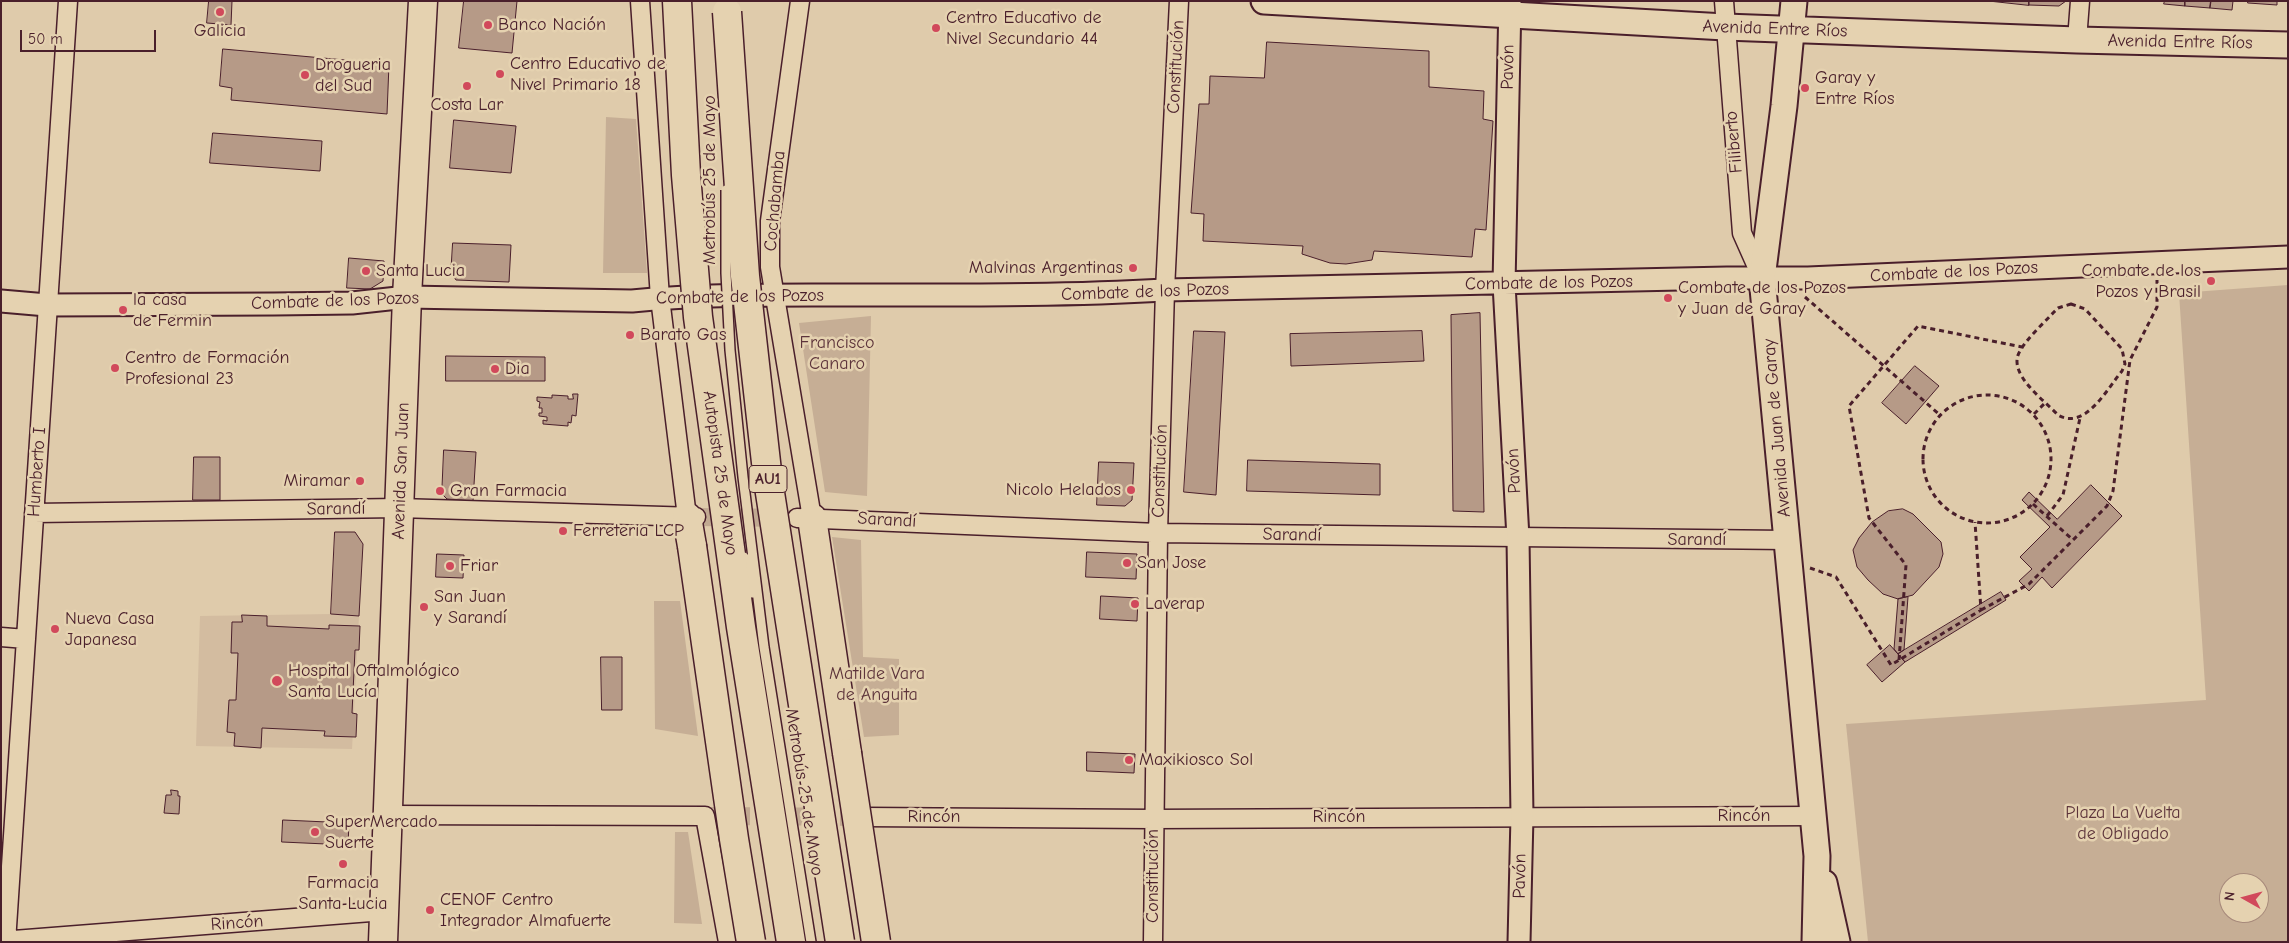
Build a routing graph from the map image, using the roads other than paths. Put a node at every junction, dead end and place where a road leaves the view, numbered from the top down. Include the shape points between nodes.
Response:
1 (68, 1) edge
2 (423, 1) edge
3 (640, 1) edge
4 (677, 1) edge
5 (800, 1) edge
6 (1178, 1) edge
7 (1264, 1) edge
8 (1724, 1) edge
9 (1794, 1) edge
10 (2080, 1) edge
11 (727, 7) edge
12 (1510, 8) edge
13 (1725, 27) junction
14 (1792, 30) junction
15 (2077, 40) junction
16 (2288, 44) edge
17 (726, 147) dead end
18 (726, 176) dead end
19 (2288, 257) edge
20 (1773, 278) junction
21 (1504, 284) junction
22 (1165, 290) junction
23 (776, 295) junction
24 (407, 298) junction
25 (660, 298) junction
26 (1, 301) edge
27 (48, 305) junction
28 (715, 446) junction
29 (399, 508) junction
30 (34, 513) junction
31 (692, 517) junction
32 (805, 518) junction
33 (737, 526) dead end
34 (1158, 532) junction
35 (1518, 538) junction
36 (1787, 540) junction
37 (742, 544) dead end
38 (1, 637) edge
39 (26, 639) junction
40 (764, 647) junction
41 (388, 815) junction
42 (1522, 816) junction
43 (1813, 816) junction
44 (864, 818) tunnel mouth
45 (1153, 819) junction
46 (1817, 856) junction
47 (384, 912) junction
48 (1, 941) edge
49 (6, 941) edge
50 (383, 942) edge
51 (728, 942) edge
52 (751, 942) edge
53 (791, 942) edge
54 (811, 942) edge
55 (840, 942) edge
56 (876, 942) edge
57 (1153, 942) edge
58 (1519, 942) edge
59 (1815, 942) edge
60 (1837, 942) edge

1 - 27 street, Humberto I
2 - 24 main road, Avenida San Juan
3 - 25 street
4 - 28 main road, Autopista 25 de Mayo, bridge via 686,175 698,317
5 - 23 street, Cochabamba via 770,221 770,267
6 - 22 street, Constitución
7 - 12 main road, Avenida Entre Ríos
8 - 13 street, Filiberto
9 - 14 main road, Avenida Juan de Garay
10 - 15 street
11 - 17 lane, Metrobús 25 de Mayo, bridge
11 - 55 main road, AU1, bridge via 745,276 768,480
12 - 13 main road, Avenida Entre Ríos
12 - 21 street, Pavón
13 - 14 main road, Avenida Entre Ríos
13 - 20 street, Filiberto via 1742,234
14 - 15 main road, Avenida Entre Ríos
14 - 20 main road, Avenida Juan de Garay
15 - 16 main road, Avenida Entre Ríos
18 - 40 lane, Metrobús 25 de Mayo, bridge via 730,350
19 - 20 street, Combate de los Pozos
20 - 21 street, Combate de los Pozos
20 - 36 main road, Avenida Juan de Garay
21 - 22 street, Combate de los Pozos
21 - 35 street, Pavón
22 - 23 street, Combate de los Pozos via 1074,295
22 - 34 street, Constitución
23 - 25 street, Combate de los Pozos
23 - 32 street, Cochabamba
24 - 25 street, Combate de los Pozos via 632,301
24 - 27 street, Combate de los Pozos via 334,303
24 - 29 main road, Avenida San Juan
25 - 31 street
26 - 27 street, Combate de los Pozos
27 - 30 street, Humberto I
28 - 33 lane, bridge
28 - 53 main road, Autopista 25 de Mayo, bridge
29 - 30 street, Sarandí
29 - 31 street, Sarandí
29 - 41 main road, Avenida San Juan
30 - 39 street, Humberto I
31 - 52 main road, bridge via 692,546
32 - 34 street, Sarandí
32 - 56 main road, bridge via 847,753
34 - 35 street, Sarandí
34 - 45 street, Constitución
35 - 36 street, Sarandí
35 - 42 street, Pavón
36 - 43 main road, Avenida Juan de Garay
37 - 40 lane, Metrobús 25 de Mayo, bridge
38 - 39 street
39 - 49 street, Humberto I
40 - 54 lane, Metrobús 25 de Mayo, bridge
41 - 47 main road, Avenida San Juan
41 - 51 street via 706,816
42 - 43 street, Rincón
42 - 45 street, Rincón
42 - 58 street, Pavón
43 - 46 main road, Avenida Juan de Garay
44 - 45 street, Rincón
45 - 57 street, Constitución
46 - 59 main road, Avenida Juan de Garay
46 - 60 main road, Avenida Juan de Garay
47 - 49 street, Rincón
47 - 50 main road, Avenida San Juan
48 - 49 street, Rincón

